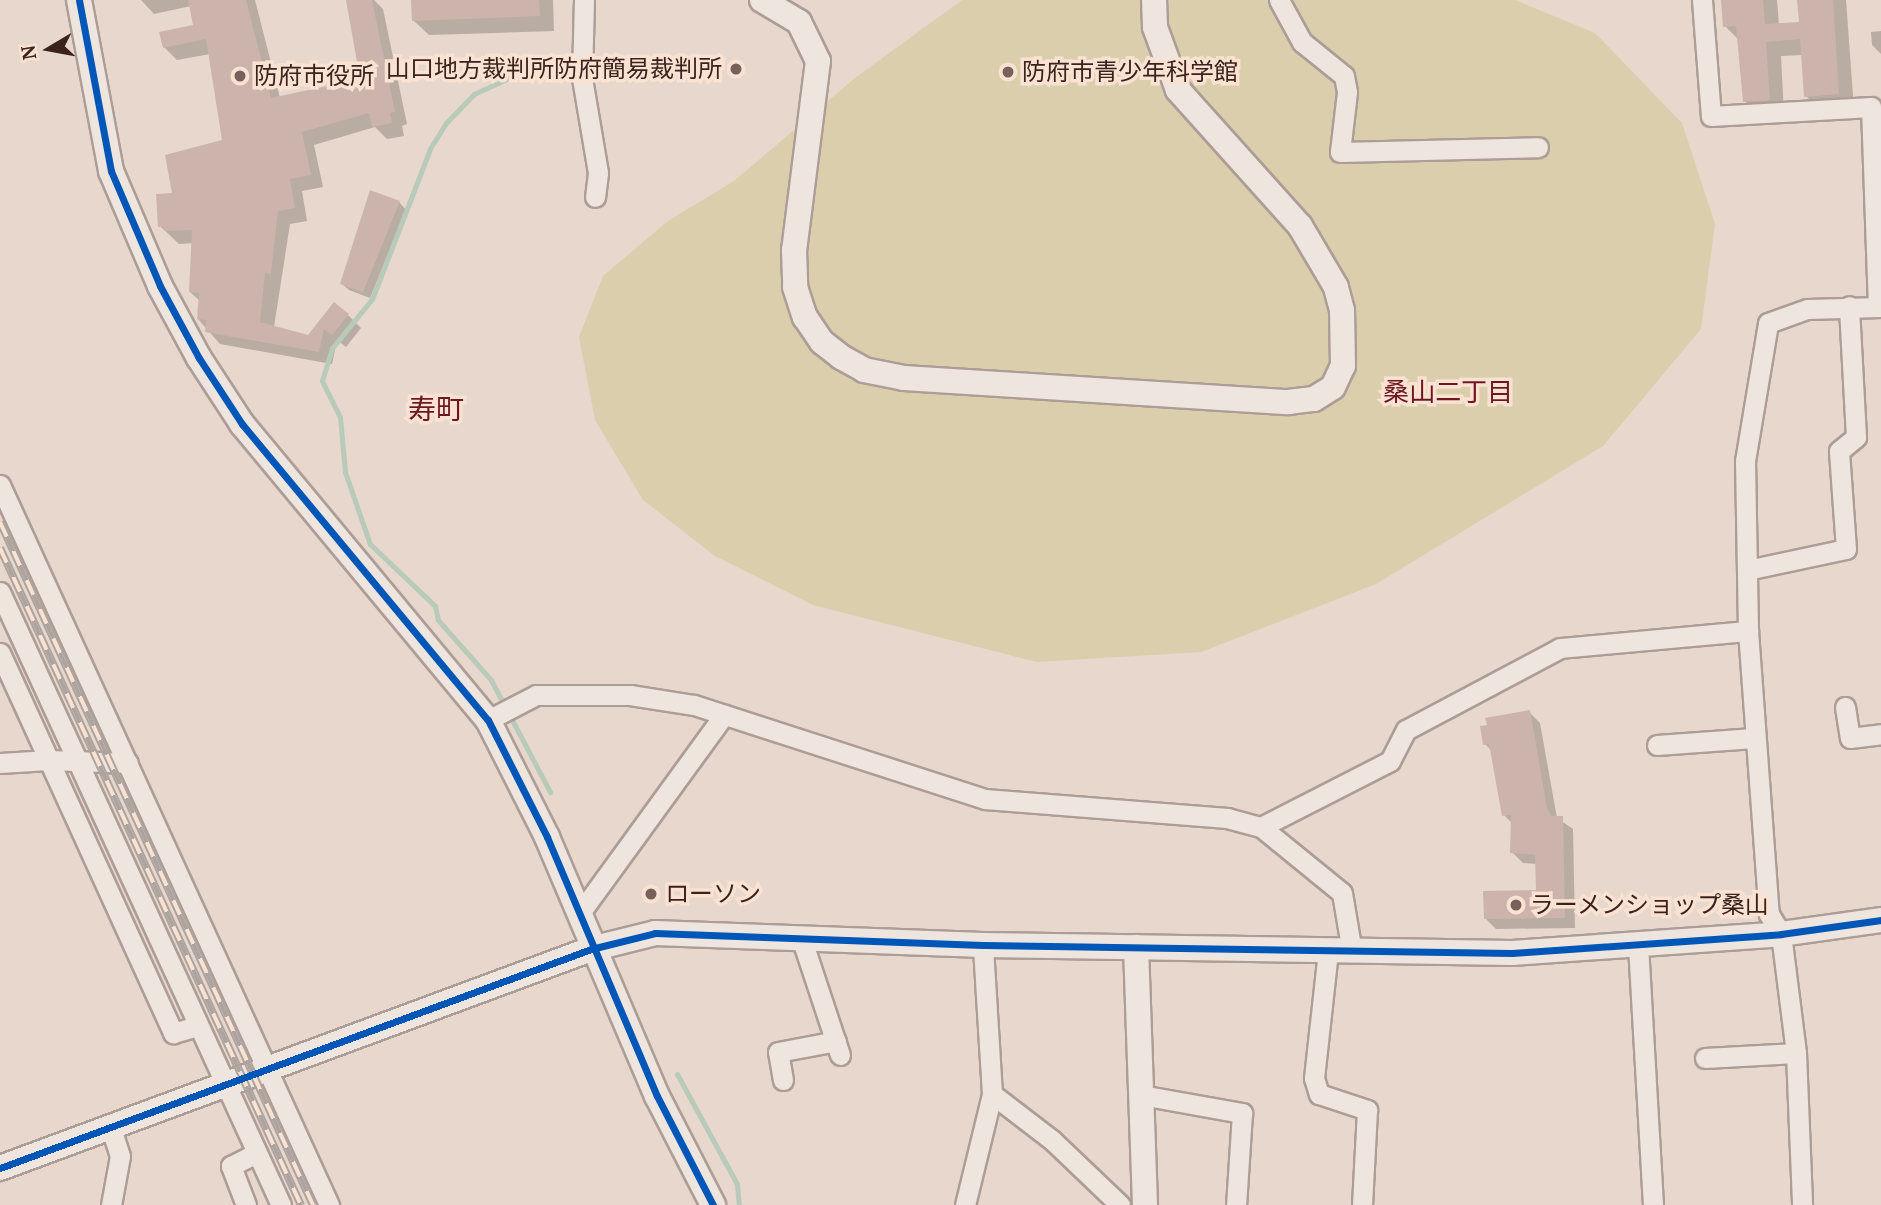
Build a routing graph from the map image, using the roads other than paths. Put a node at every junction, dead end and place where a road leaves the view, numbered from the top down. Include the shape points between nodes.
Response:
1 (79, 0) edge
2 (584, 0) edge
3 (762, 0) edge
4 (1154, 0) edge
5 (1279, 0) edge
6 (1702, 0) edge
7 (1538, 147) dead end
8 (595, 197) dead end
9 (1849, 306) junction
10 (1880, 307) edge
11 (0, 485) edge
12 (1748, 570) junction
13 (0, 592) edge
14 (1748, 631) junction
15 (0, 653) edge
16 (1845, 707) dead end
17 (724, 715) junction
18 (488, 720) junction
19 (1881, 734) edge
20 (1754, 738) junction
21 (1657, 745) dead end
22 (49, 760) junction
23 (79, 761) junction
24 (0, 763) edge
25 (128, 763) junction
26 (1261, 827) junction
27 (580, 914) junction
28 (1881, 920) edge
29 (1781, 934) junction
30 (802, 940) junction
31 (984, 944) junction
32 (1638, 945) junction
33 (1136, 947) junction
34 (591, 949) junction
35 (1340, 951) junction
36 (198, 1026) junction
37 (1796, 1053) junction
38 (1705, 1058) dead end
39 (268, 1071) junction
40 (782, 1080) dead end
41 (225, 1087) junction
42 (992, 1094) junction
43 (1141, 1095) junction
44 (111, 1128) junction
45 (257, 1153) junction
46 (0, 1168) edge
47 (111, 1205) edge
48 (247, 1205) edge
49 (281, 1205) edge
50 (330, 1205) edge
51 (713, 1205) edge
52 (965, 1205) edge
53 (1120, 1205) edge
54 (1145, 1205) edge
55 (1236, 1205) edge
56 (1362, 1205) edge
57 (1653, 1205) edge
58 (1802, 1205) edge

1 - 18 street via 111,171 133,230 199,358 283,475 453,672
2 - 8 street via 582,78 598,173
3 - 4 street via 799,22 818,61 794,250 795,287 805,317 822,342 841,357 864,370 904,378 1288,402 1314,399 1333,387 1343,366 1342,310 1336,287 1300,226 1178,90 1155,27
5 - 7 street via 1302,42 1344,76 1347,92 1340,152
6 - 10 street via 1711,116 1871,107
9 - 10 street
9 - 12 street via 1808,309 1768,323 1745,461
9 - 12 street via 1856,437 1839,451 1846,549
11 - 25 street
12 - 14 street
13 - 23 street
14 - 20 street
14 - 26 street via 1560,648 1406,730 1390,761
15 - 22 street
16 - 19 street via 1850,738
17 - 18 street via 630,695 536,695
17 - 26 street via 985,799 1208,813
17 - 27 street
18 - 27 street
20 - 21 street
20 - 29 street via 1769,914
22 - 23 street
22 - 24 street
22 - 36 street via 173,1033
23 - 25 street
23 - 36 street
25 - 39 street
26 - 35 street via 1342,893
27 - 34 street
28 - 29 street
29 - 32 street
29 - 37 street
30 - 31 street
30 - 34 street via 716,932 656,933
30 - 40 street via 838,1048 778,1052
31 - 33 street
31 - 42 street
32 - 35 street via 1512,954
32 - 57 street
33 - 35 street
33 - 43 street
34 - 39 street
34 - 51 street via 657,1096
35 - 56 street via 1314,1078 1319,1094 1367,1110
36 - 41 street
37 - 38 street
37 - 58 street
39 - 41 street
39 - 50 street
41 - 44 street
41 - 45 street
42 - 52 street
42 - 53 street via 1052,1140
43 - 54 street
43 - 55 street via 1242,1113
44 - 46 street
44 - 47 street via 120,1156
45 - 48 street via 231,1166
45 - 49 street

